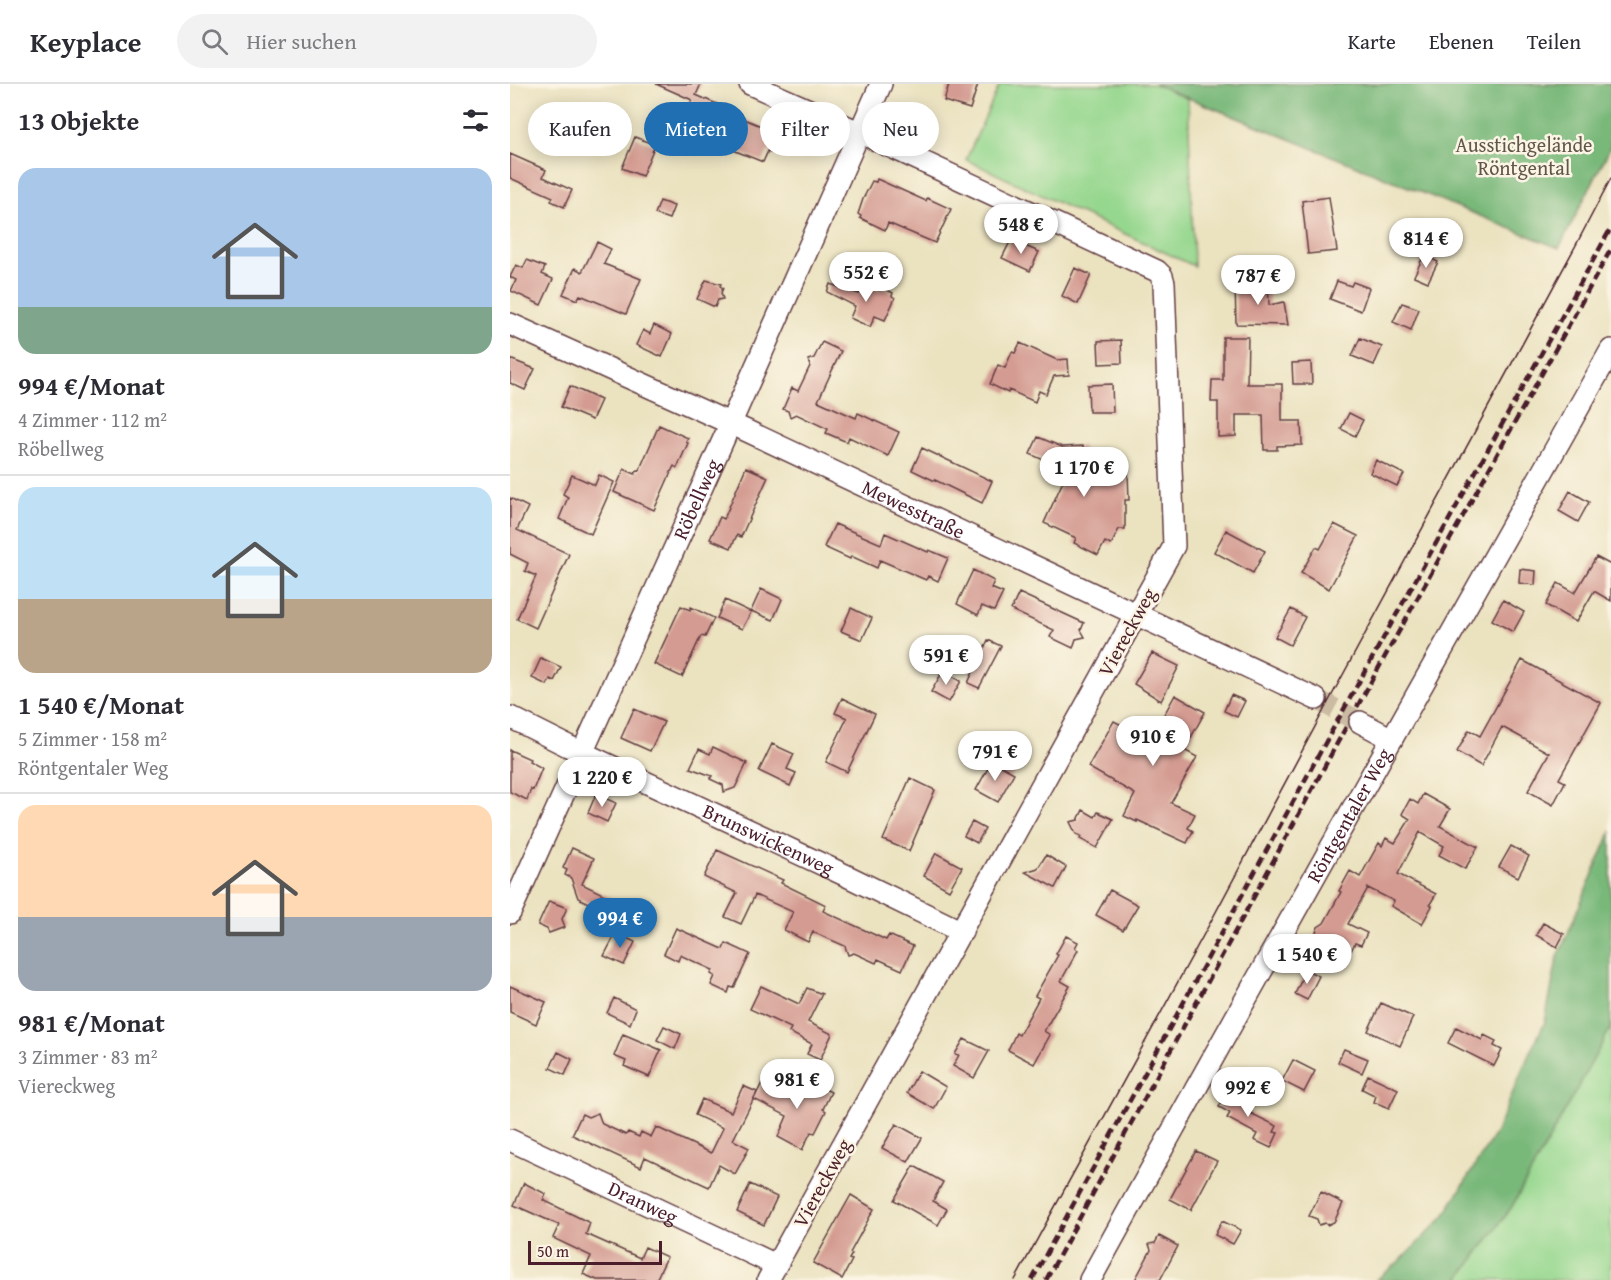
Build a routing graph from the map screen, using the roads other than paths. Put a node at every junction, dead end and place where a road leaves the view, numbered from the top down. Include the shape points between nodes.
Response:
1 (750, 84) edge
2 (881, 84) edge
3 (859, 132) junction
4 (510, 324) edge
5 (1611, 350) edge
6 (730, 423) junction
7 (1137, 614) junction
8 (1316, 699) tunnel mouth
9 (510, 717) edge
10 (1360, 722) tunnel mouth
11 (1392, 739) junction
12 (582, 753) junction
13 (510, 913) edge
14 (962, 932) junction
15 (510, 1140) edge
16 (772, 1273) edge
17 (1090, 1280) edge

1 - 3 street
2 - 3 street, Röbellweg
3 - 6 street, Röbellweg
3 - 7 street, Viereckweg via 1162,276 1174,546
4 - 6 street, Mewesstraße
5 - 11 street, Röntgentaler Weg
6 - 7 street, Mewesstraße
6 - 12 street, Röbellweg
7 - 8 street, Mewesstraße
7 - 14 street, Viereckweg
9 - 12 street, Brunswickenweg
10 - 11 street
11 - 17 street, Röntgentaler Weg
12 - 13 street, Röbellweg
12 - 14 street, Brunswickenweg
14 - 16 street, Viereckweg
15 - 16 street, Dranweg

